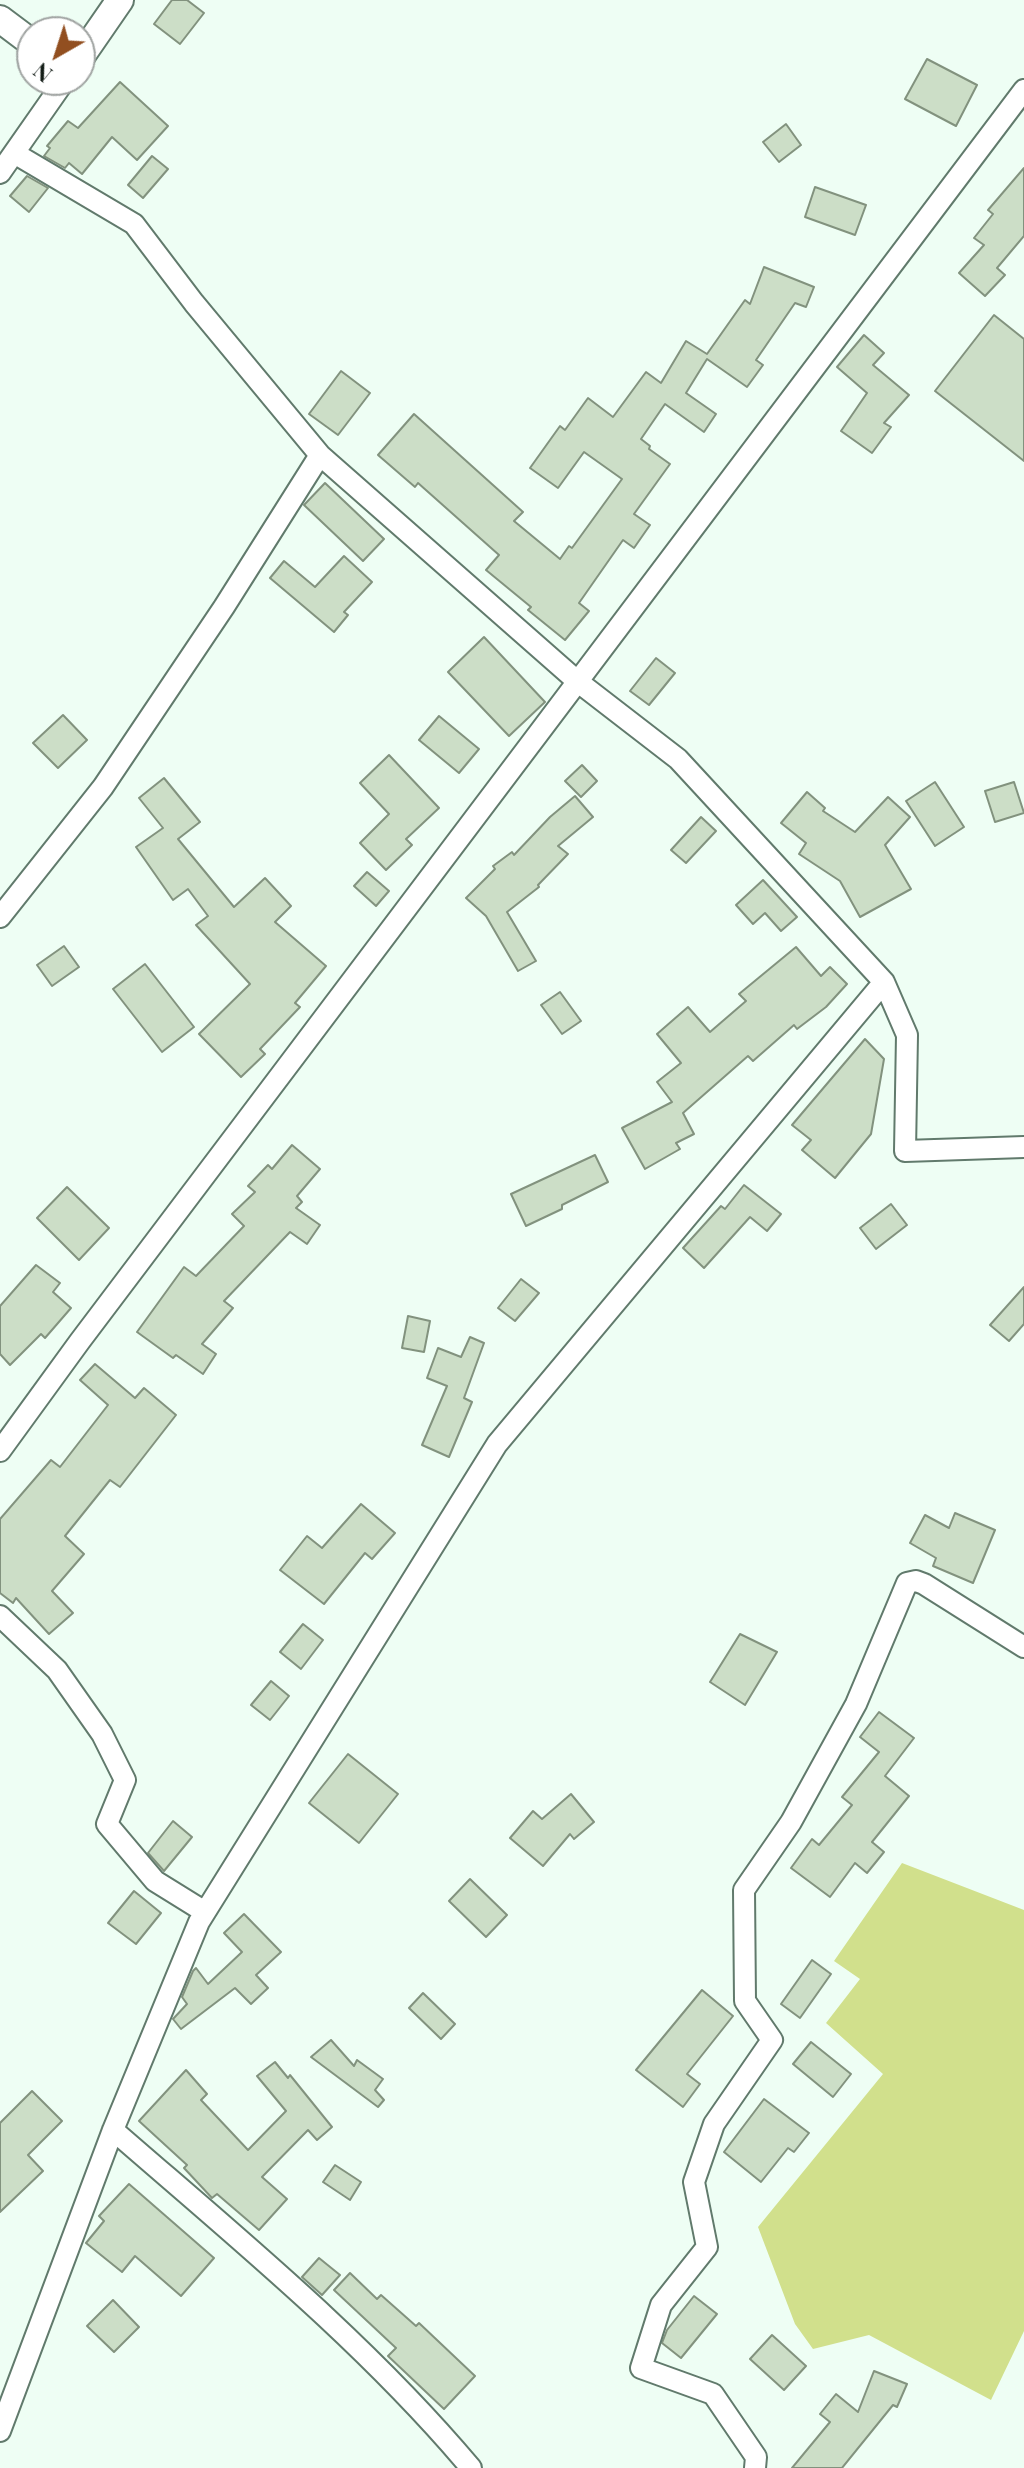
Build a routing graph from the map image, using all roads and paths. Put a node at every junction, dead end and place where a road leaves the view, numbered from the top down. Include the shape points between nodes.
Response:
1 (120, 0) edge
2 (96, 35) edge
3 (1024, 90) edge
4 (54, 96) edge
5 (14, 153) junction
6 (0, 173) edge
7 (320, 455) junction
8 (577, 681) junction
9 (0, 917) edge
10 (884, 982) junction
11 (1024, 1147) edge
12 (0, 1451) edge
13 (0, 1616) edge
14 (1024, 1647) edge
15 (205, 1912) junction
16 (113, 2130) junction
17 (0, 2431) edge
18 (471, 2468) edge
19 (755, 2468) edge

1 - 2 street
3 - 8 street
4 - 5 street
5 - 6 street
5 - 7 street via 134,224
7 - 8 street
7 - 9 street via 103,787
8 - 10 street via 678,759
8 - 12 street
10 - 11 street via 907,1035 905,1151
10 - 15 street via 497,1444
13 - 15 street via 57,1670 116,1760 125,1780 107,1824 155,1881
14 - 19 street via 924,1584 907,1583 856,1704 791,1822 744,1890 745,2001 772,2040 714,2124 694,2182 707,2247 661,2305 641,2368 713,2394 756,2457
15 - 16 street
16 - 17 street
16 - 18 street via 279,2274 433,2422

